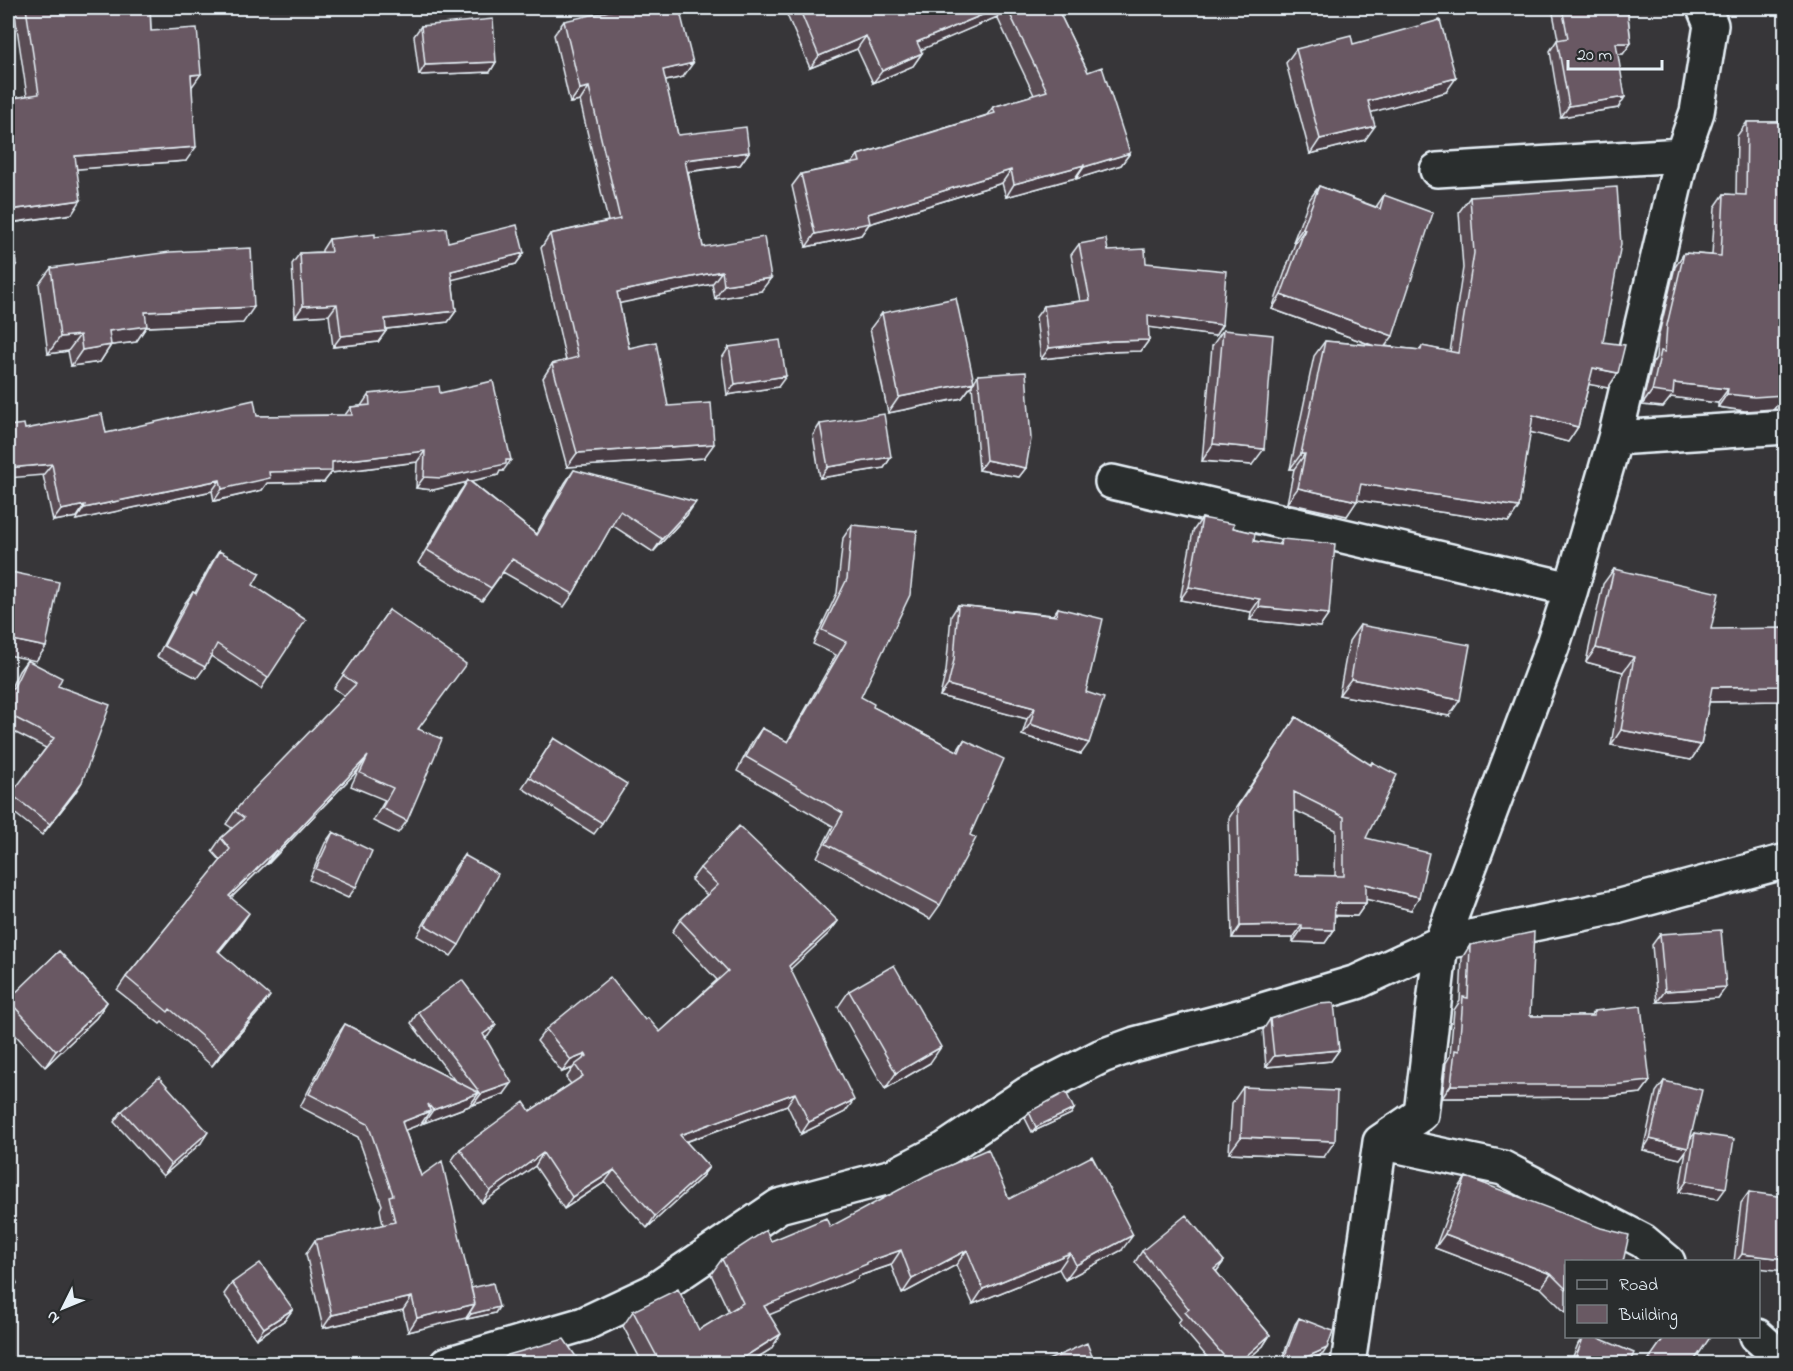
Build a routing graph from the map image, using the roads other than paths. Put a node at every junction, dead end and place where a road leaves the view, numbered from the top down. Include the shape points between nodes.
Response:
1 (1704, 8) edge
2 (1682, 155) junction
3 (1437, 170) dead end
4 (1785, 427) edge
5 (1615, 438) junction
6 (1112, 482) dead end
7 (1571, 589) junction
8 (1785, 861) edge
9 (1441, 943) junction
10 (1380, 1142) junction
11 (1666, 1260) edge
12 (1759, 1338) edge
13 (1785, 1362) edge
14 (447, 1364) edge
15 (1348, 1364) edge

1 - 2 street via 1711,25 1696,112
2 - 3 street
2 - 5 street
4 - 5 street
5 - 7 street
6 - 7 street
7 - 9 street
8 - 9 street via 1616,907
9 - 10 street via 1421,1114
9 - 14 street via 1357,982 1102,1056 1027,1094 945,1149 893,1176 779,1206 652,1292 584,1324
10 - 11 street via 1503,1168 1643,1241
10 - 15 street
12 - 13 street

